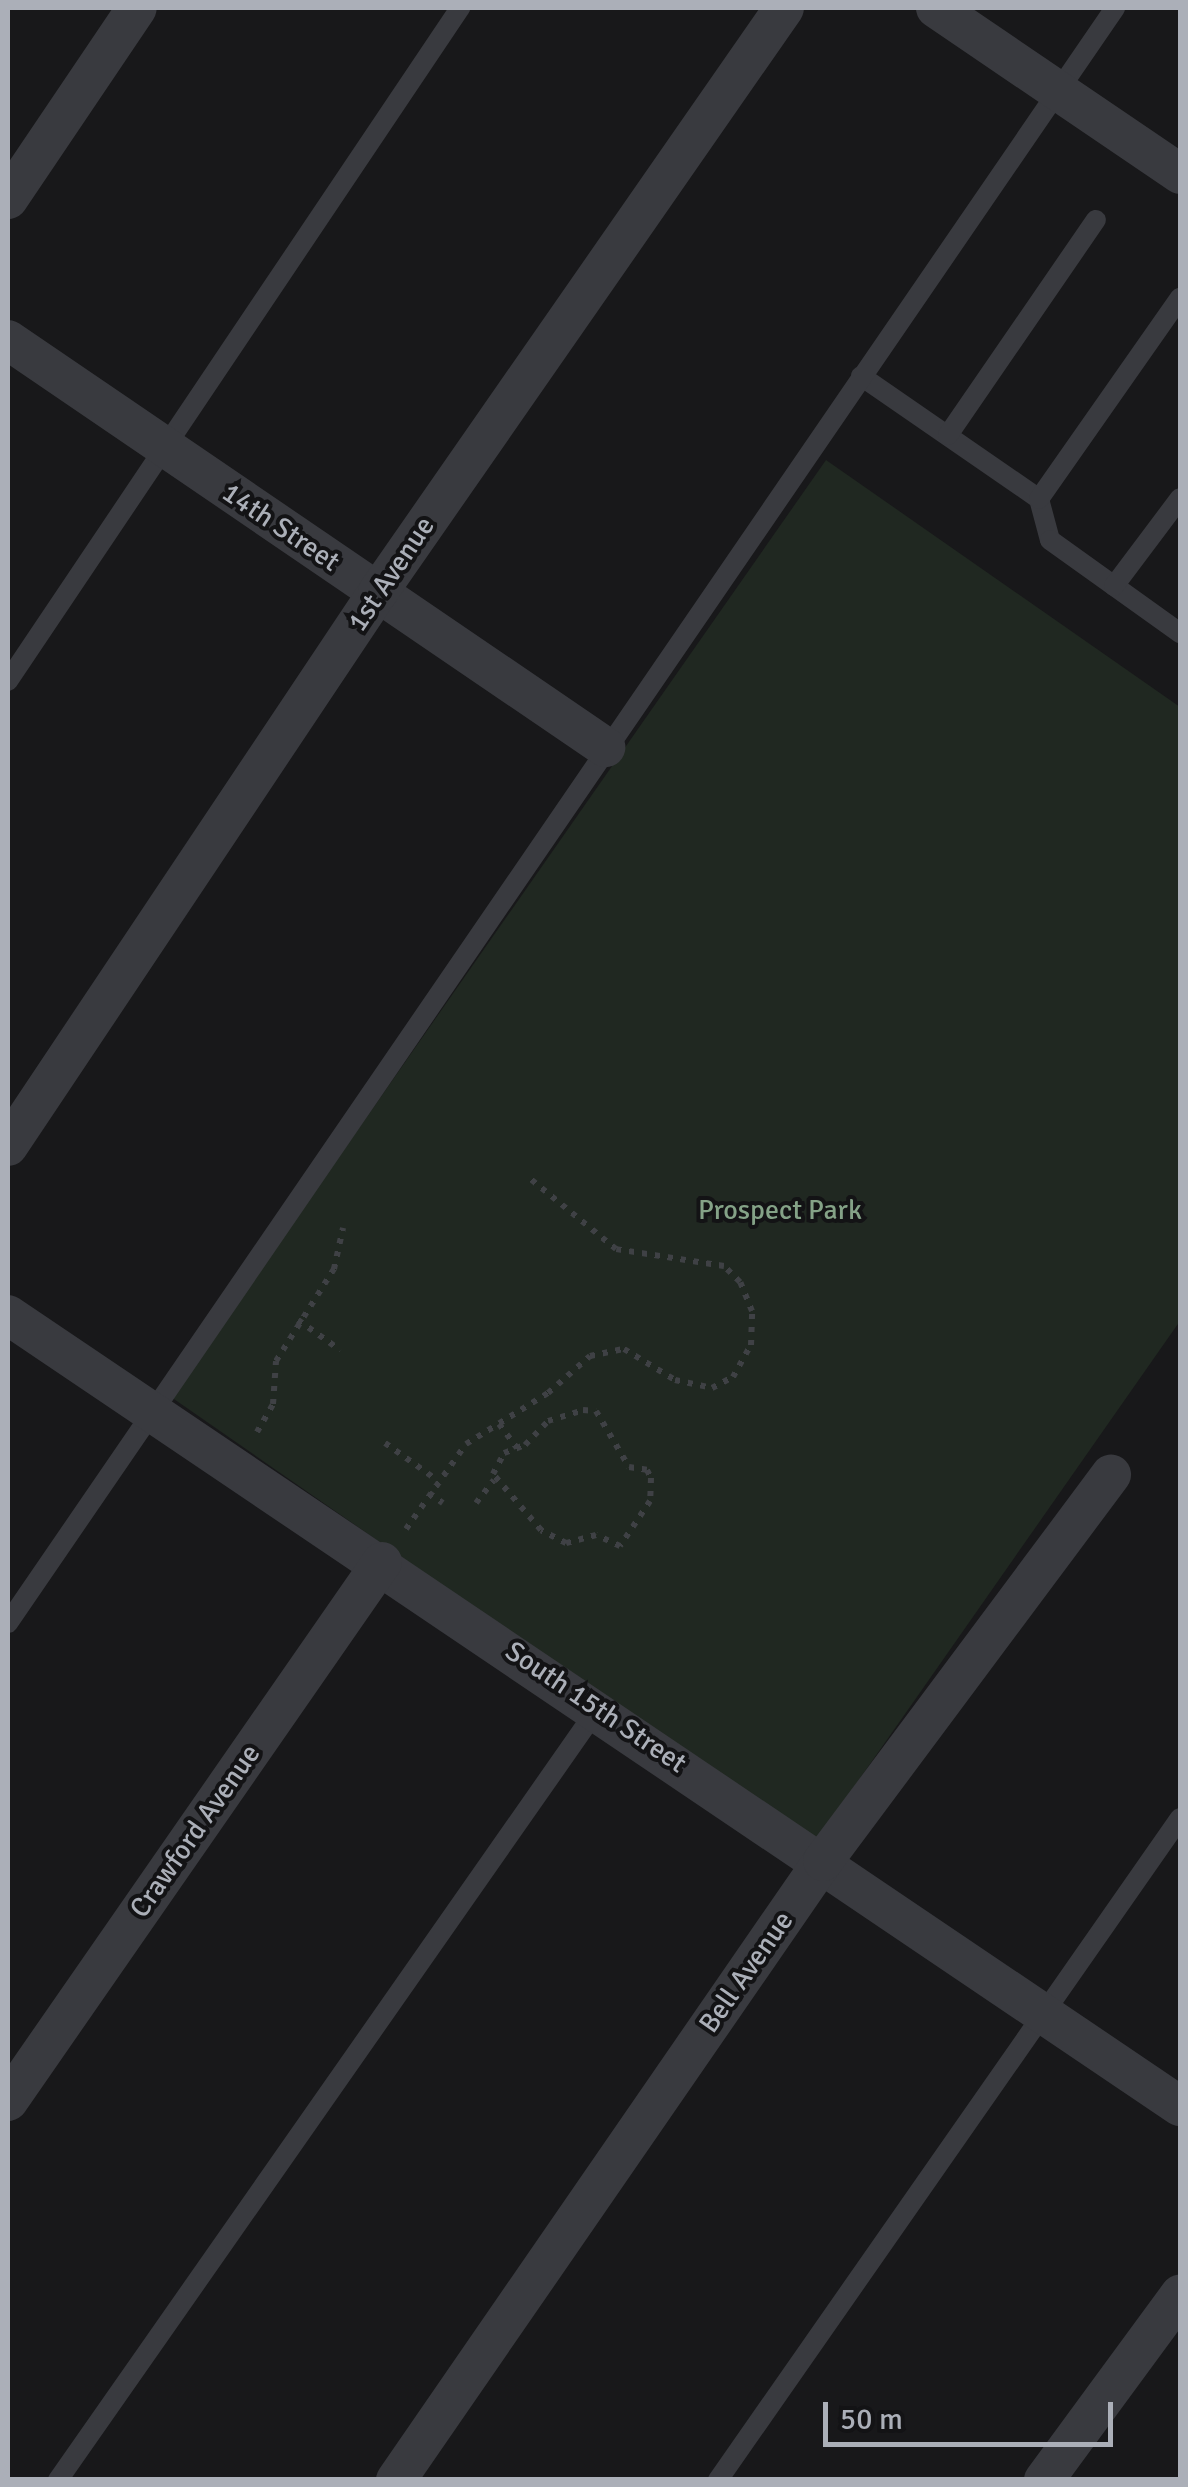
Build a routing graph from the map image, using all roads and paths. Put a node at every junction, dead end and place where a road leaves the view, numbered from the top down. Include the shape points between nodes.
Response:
1 (137, 8) edge
2 (460, 8) edge
3 (784, 8) edge
4 (936, 8) edge
5 (1114, 8) edge
6 (1058, 91) junction
7 (1180, 174) edge
8 (8, 199) edge
9 (1096, 220) dead end
10 (1180, 298) edge
11 (8, 340) edge
12 (861, 376) junction
13 (948, 436) junction
14 (164, 447) junction
15 (1180, 498) edge
16 (1039, 499) junction
17 (1114, 586) junction
18 (378, 592) junction
19 (1180, 634) edge
20 (8, 681) edge
21 (605, 747) junction
22 (8, 1146) edge
23 (528, 1177) dead end
24 (343, 1228) dead end
25 (8, 1315) edge
26 (298, 1320) junction
27 (340, 1350) dead end
28 (158, 1413) junction
29 (499, 1424) junction
30 (258, 1432) dead end
31 (386, 1443) dead end
32 (517, 1448) junction
33 (1111, 1474) dead end
34 (438, 1480) junction
35 (494, 1480) junction
36 (428, 1493) junction
37 (443, 1503) dead end
38 (476, 1503) dead end
39 (406, 1529) dead end
40 (382, 1562) junction
41 (8, 1623) edge
42 (598, 1708) junction
43 (1180, 1818) edge
44 (824, 1860) junction
45 (1043, 2017) junction
46 (8, 2101) edge
47 (1180, 2106) edge
48 (1180, 2295) edge
49 (58, 2480) edge
50 (396, 2480) edge
51 (718, 2480) edge
52 (1044, 2480) edge

1 - 8 street
2 - 14 lane
3 - 18 street, 1st Avenue
4 - 6 street
5 - 6 lane
6 - 7 street
6 - 12 lane
9 - 13 lane
10 - 16 lane
11 - 14 street, 14th Street
12 - 13 lane
12 - 21 lane
13 - 16 lane
14 - 18 street, 14th Street
14 - 20 lane
15 - 17 lane
16 - 17 lane via 1050,540
17 - 19 lane
18 - 21 street, 14th Street
18 - 22 street, 1st Avenue
21 - 28 lane
23 - 29 path via 616,1249 724,1266 746,1294 754,1335 724,1384 686,1384 614,1347 590,1356
24 - 26 path via 334,1269
25 - 28 street, South 15th Street
26 - 27 path
26 - 30 path via 276,1361 273,1404
28 - 40 street, South 15th Street
28 - 41 lane
29 - 32 path
29 - 34 path via 466,1444
31 - 34 path
32 - 35 path via 495,1461
32 - 35 path via 548,1421 596,1411 629,1467 651,1478 652,1496 634,1516 631,1537 620,1546 596,1535 562,1541 542,1530
33 - 44 street, Bell Avenue
34 - 36 path
35 - 38 path
36 - 37 path
36 - 39 path
40 - 42 street, South 15th Street
40 - 46 street, Crawford Avenue
42 - 44 street, South 15th Street
42 - 49 lane
43 - 45 lane
44 - 45 street, South 15th Street
44 - 50 street, Bell Avenue
45 - 47 street, South 15th Street
45 - 51 lane
48 - 52 street

